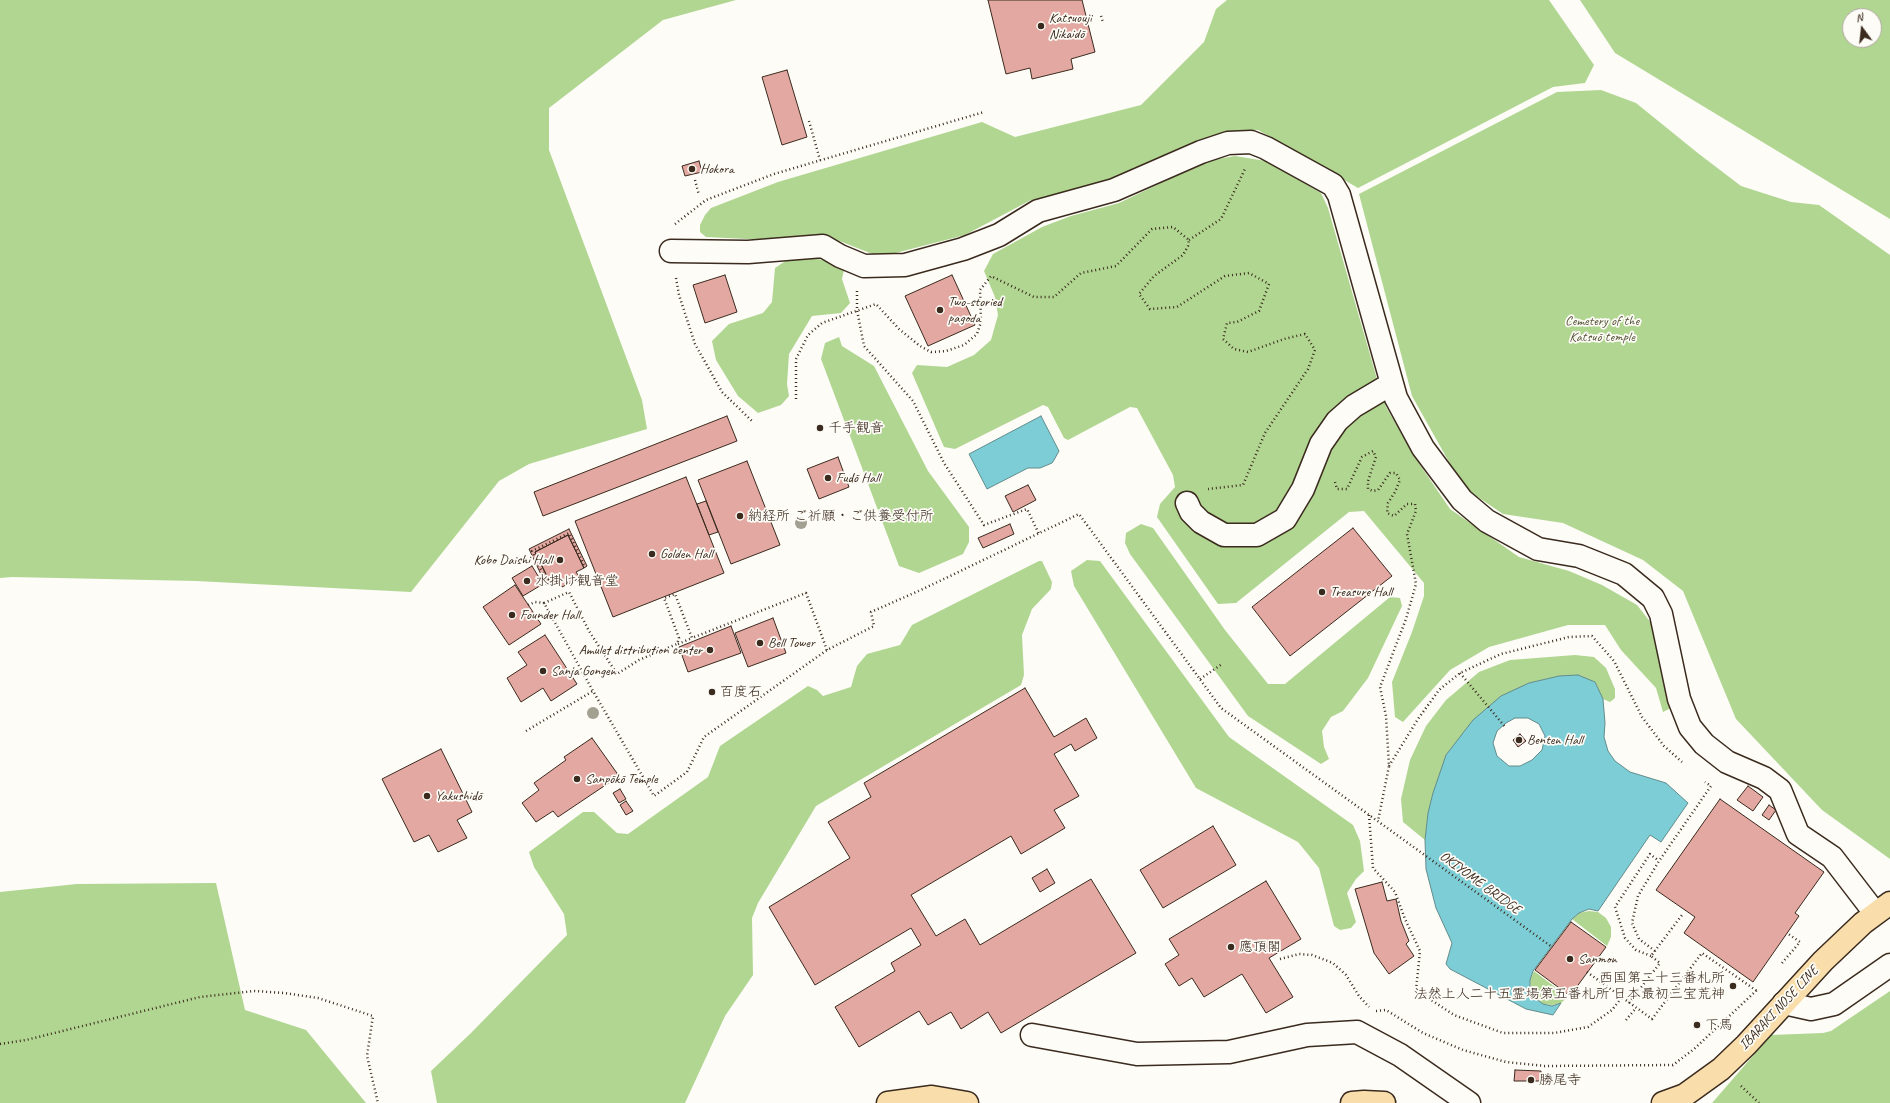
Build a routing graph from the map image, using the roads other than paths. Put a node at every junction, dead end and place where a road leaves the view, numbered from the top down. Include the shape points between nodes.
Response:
1 (671, 251) dead end
2 (1391, 384) junction
3 (1187, 503) road end
4 (1883, 908) edge
5 (1890, 965) edge
6 (1784, 1003) junction
7 (1032, 1035) dead end
8 (888, 1103) edge
9 (967, 1103) edge
10 (1352, 1103) edge
11 (1384, 1103) edge
12 (1469, 1103) edge
13 (1663, 1103) edge

1 - 2 lane via 748,252 823,246 864,266 905,266 963,249 999,234 1038,212 1114,190 1200,152 1228,144 1251,142 1333,185 1339,195
2 - 3 lane via 1354,406 1337,421 1321,444 1303,489 1285,519 1257,535 1224,535 1201,522 1191,512
2 - 4 lane via 1423,448 1462,500 1488,521 1538,549 1579,556 1624,574 1653,598 1661,614 1679,699 1690,726 1704,744 1728,762 1764,778 1780,790 1798,834 1832,857
4 - 6 main road, IBARAKI NOSE LINE via 1823,961
5 - 6 lane via 1834,1004 1811,1009
6 - 13 main road, IBARAKI NOSE LINE via 1721,1069 1684,1095
7 - 12 lane via 1137,1054 1229,1052 1307,1035 1356,1032 1400,1055
8 - 9 main road via 932,1097
10 - 11 main road

